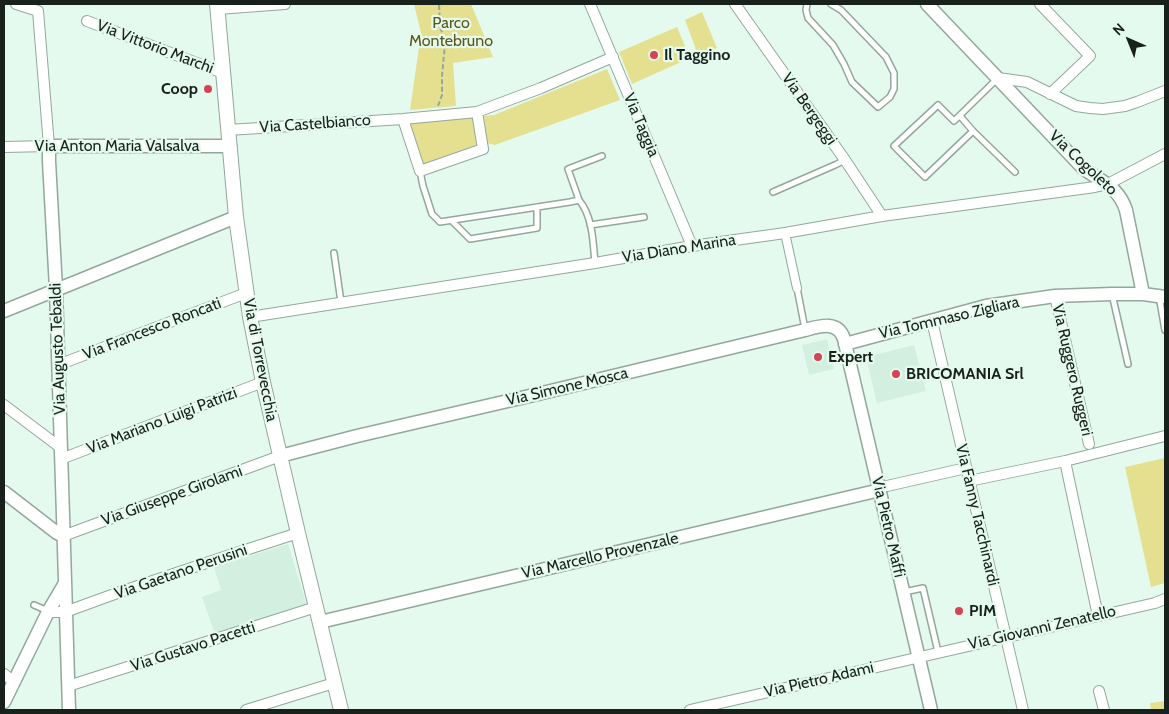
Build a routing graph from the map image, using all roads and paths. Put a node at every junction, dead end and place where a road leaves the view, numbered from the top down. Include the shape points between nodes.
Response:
1 (16, 4) edge
2 (285, 4) edge
3 (439, 4) edge
4 (590, 4) edge
5 (736, 4) edge
6 (807, 4) edge
7 (831, 4) edge
8 (927, 4) edge
9 (1040, 4) edge
10 (218, 6) edge
11 (87, 21) dead end
12 (613, 57) junction
13 (223, 73) junction
14 (998, 78) junction
15 (1165, 91) edge
16 (1050, 94) junction
17 (477, 112) junction
18 (437, 116) junction
19 (960, 116) junction
20 (403, 119) junction
21 (228, 130) junction
22 (973, 130) junction
23 (49, 146) junction
24 (230, 146) junction
25 (4, 147) edge
26 (1165, 154) edge
27 (602, 156) dead end
28 (844, 160) junction
29 (420, 171) junction
30 (1015, 172) dead end
31 (1108, 184) junction
32 (773, 192) dead end
33 (579, 200) junction
34 (537, 207) junction
35 (882, 216) junction
36 (236, 217) junction
37 (644, 217) dead end
38 (452, 221) junction
39 (590, 225) junction
40 (784, 233) junction
41 (692, 246) junction
42 (334, 253) dead end
43 (595, 263) junction
44 (798, 288) joint
45 (56, 290) junction
46 (246, 293) junction
47 (1112, 294) junction
48 (1143, 294) junction
49 (1055, 296) junction
50 (1162, 296) edge
51 (341, 302) junction
52 (4, 311) edge
53 (250, 317) junction
54 (932, 321) junction
55 (805, 330) junction
56 (1165, 330) edge
57 (845, 344) junction
58 (1128, 364) dead end
59 (58, 365) junction
60 (263, 382) junction
61 (4, 405) edge
62 (1165, 436) edge
63 (1089, 444) dead end
64 (61, 454) junction
65 (280, 456) junction
66 (1065, 461) junction
67 (966, 468) junction
68 (969, 481) junction
69 (883, 488) junction
70 (4, 492) edge
71 (298, 533) junction
72 (63, 536) junction
73 (65, 583) junction
74 (903, 593) junction
75 (1165, 599) edge
76 (34, 605) dead end
77 (316, 607) junction
78 (48, 612) junction
79 (65, 612) junction
80 (1098, 616) junction
81 (320, 622) junction
82 (1006, 636) junction
83 (938, 652) junction
84 (918, 657) junction
85 (9, 677) edge
86 (334, 683) junction
87 (68, 686) junction
88 (1099, 691) dead end
89 (4, 702) edge
90 (69, 710) edge
91 (246, 710) edge
92 (341, 710) edge
93 (690, 710) edge
94 (931, 710) edge
95 (1023, 710) edge
96 (1104, 710) edge

1 - 23 street, Via Augusto Tebaldi via 38,11
2 - 10 street
3 - 18 path via 445,44 442,94
4 - 12 street, Via Taggia
5 - 28 street, Via Bergeggi
6 - 7 lane via 808,18 833,45 852,82 878,107 894,89 894,73 886,58 841,10
8 - 14 street, Via Cogoleto
9 - 16 street via 1090,56
10 - 13 main road, Via di Torrevecchia
11 - 13 street, Via Vittorio Marchi
12 - 17 street, Via Castelbianco
12 - 41 street, Via Taggia
13 - 21 main road, Via di Torrevecchia
14 - 16 street via 1027,82
14 - 19 lane
14 - 31 street, Via Cogoleto via 1083,168
15 - 16 street via 1124,106 1103,109 1080,107
17 - 18 street, Via Castelbianco
17 - 29 street via 483,149
18 - 20 street, Via Castelbianco
19 - 22 lane
19 - 22 lane via 954,122 938,105 894,146 924,177
20 - 21 street, Via Castelbianco
20 - 29 street
21 - 24 main road, Via di Torrevecchia
22 - 30 lane
23 - 24 street, Via Anton Maria Valsalva
23 - 25 street, Via Anton Maria Valsalva
23 - 45 street, Via Augusto Tebaldi
24 - 36 main road, Via di Torrevecchia
26 - 31 street, Via Diano Marina
27 - 33 lane via 568,169
28 - 32 lane
28 - 35 street, Via Bergeggi
29 - 38 lane via 432,214 440,222
31 - 35 street, Via Diano Marina
31 - 48 street, Via Cogoleto via 1119,195 1126,210
33 - 34 lane
33 - 39 lane
34 - 38 lane
34 - 38 lane via 537,228 470,239
35 - 40 street, Via Diano Marina
36 - 45 street
36 - 46 main road, Via di Torrevecchia
37 - 39 lane
39 - 43 lane
40 - 41 street, Via Diano Marina
40 - 44 street
41 - 43 street, Via Diano Marina
42 - 51 lane
43 - 51 street, Via Diano Marina
44 - 55 lane
45 - 52 street
45 - 59 street, Via Augusto Tebaldi
46 - 53 main road, Via di Torrevecchia
46 - 59 street, Via Francesco Roncati
47 - 48 street, Via Tommaso Zigliara
47 - 49 street, Via Tommaso Zigliara
47 - 58 lane
48 - 50 street, Via Tommaso Zigliara
49 - 54 street, Via Tommaso Zigliara via 986,306
49 - 63 street, Via Ruggero Ruggeri
50 - 56 lane
51 - 53 street, Via Diano Marina
53 - 60 main road, Via di Torrevecchia
54 - 57 street, Via Tommaso Zigliara
54 - 67 street, Via Fanny Tacchinardi
55 - 57 street, Via Simone Mosca via 825,326 837,328
55 - 65 street, Via Simone Mosca
57 - 69 street, Via Pietro Maffi
59 - 64 street, Via Augusto Tebaldi
60 - 64 street, Via Mariano Luigi Patrizi
60 - 65 main road, Via di Torrevecchia
61 - 64 street
62 - 66 street
64 - 72 street, Via Augusto Tebaldi
65 - 71 main road, Via di Torrevecchia
65 - 72 street, Via Giuseppe Girolami
66 - 68 street
66 - 80 street
67 - 68 street, Via Fanny Tacchinardi
67 - 69 street
68 - 82 street, Via Fanny Tacchinardi
69 - 74 street, Via Pietro Maffi
69 - 81 street, Via Marcello Provenzale
70 - 72 street
71 - 77 main road, Via di Torrevecchia
71 - 79 street, Via Gaetano Perusini
72 - 73 street, Via Augusto Tebaldi
73 - 78 street
73 - 79 street, Via Augusto Tebaldi
74 - 83 lane via 923,588
74 - 84 street, Via Pietro Maffi
75 - 80 street, Via Giovanni Zenatello
76 - 78 lane
77 - 81 main road, Via di Torrevecchia
77 - 87 street, Via Gustavo Pacetti
78 - 79 street, Via Gaetano Perusini
78 - 85 street
79 - 87 street, Via Augusto Tebaldi
80 - 82 street, Via Giovanni Zenatello
81 - 86 main road, Via di Torrevecchia
82 - 83 street, Via Giovanni Zenatello
82 - 95 street, Via Fanny Tacchinardi
83 - 84 street, Via Giovanni Zenatello
84 - 93 street, Via Pietro Adami
84 - 94 street, Via Pietro Maffi
85 - 89 street
86 - 91 street
86 - 92 main road, Via di Torrevecchia
87 - 90 street, Via Augusto Tebaldi
88 - 96 street

